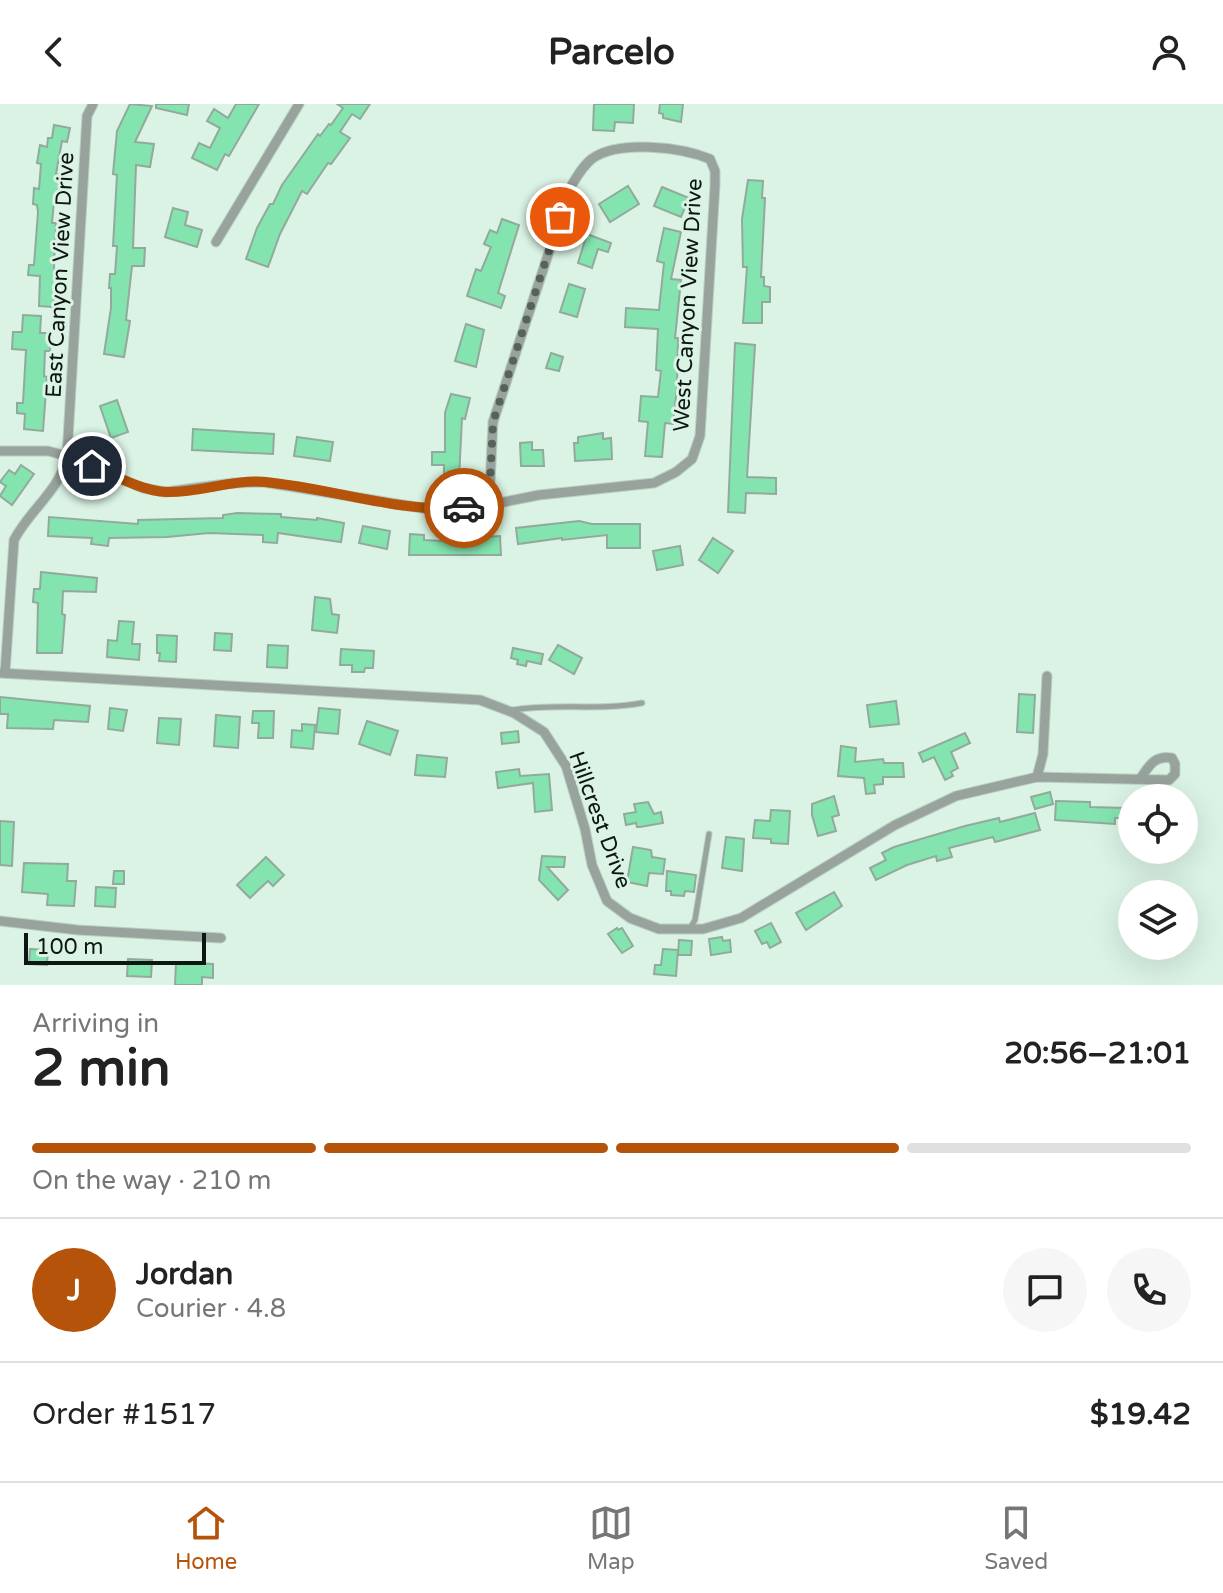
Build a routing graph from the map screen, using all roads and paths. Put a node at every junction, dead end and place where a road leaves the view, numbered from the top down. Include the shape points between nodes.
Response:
1 (93, 104) edge
2 (299, 104) edge
3 (216, 242) dead end
4 (0, 451) edge
5 (67, 456) junction
6 (489, 505) junction
7 (2, 673) edge
8 (1047, 676) dead end
9 (642, 703) dead end
10 (508, 711) junction
11 (1037, 777) junction
12 (1140, 779) dead end
13 (709, 834) dead end
14 (0, 921) edge
15 (689, 929) junction
16 (221, 938) dead end

1 - 5 street, East Canyon View Drive via 87,116
2 - 3 street
4 - 5 street, West Canyon View Drive
5 - 6 street, West Canyon View Drive via 165,492 263,482 434,510
5 - 7 street, East Canyon View Drive via 64,473 14,540
6 - 6 street, West Canyon View Drive via 654,483 692,459 700,436 715,171 710,159 639,147 612,149 591,159 570,188 493,422
7 - 10 street, Hillcrest Drive via 480,700
8 - 11 street
9 - 10 lane
10 - 15 street, Hillcrest Drive via 544,732 566,766 607,901 630,918 659,929
11 - 12 street, Hillcrest Drive
11 - 15 street, Hillcrest Drive via 956,796 895,825 741,918
13 - 15 lane
14 - 16 street

